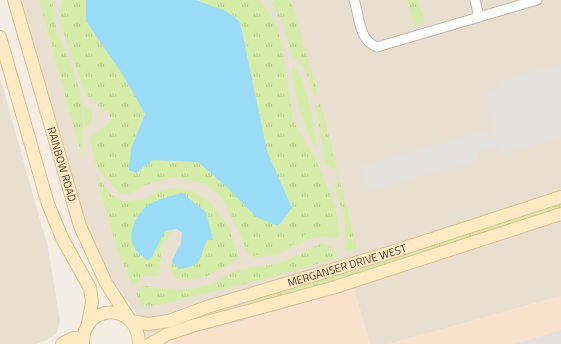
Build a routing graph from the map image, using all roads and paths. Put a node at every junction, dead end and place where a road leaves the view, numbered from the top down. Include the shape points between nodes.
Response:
1 (14, 0) edge
2 (354, 0) edge
3 (475, 0) edge
4 (538, 0) edge
5 (479, 17) junction
6 (0, 37) edge
7 (561, 197) edge
8 (561, 214) edge
9 (131, 321) junction
10 (88, 324) junction
11 (83, 341) edge
12 (62, 344) edge
13 (139, 344) edge
14 (150, 344) edge

1 - 9 street, RAINBOW ROAD via 80,226 106,283
2 - 5 street via 363,36 369,44 377,47
3 - 5 street
4 - 5 street
6 - 10 street via 48,204 63,240 90,288 92,302
7 - 9 street, MERGANSER DRIVE WEST via 162,323
8 - 14 street, MERGANSER DRIVE WEST via 332,288 192,326 168,334
9 - 10 street, MERGANSER DRIVE WEST via 111,312 98,315
9 - 13 street, RAINBOW ROAD via 136,328
10 - 11 street
11 - 12 street via 73,338

